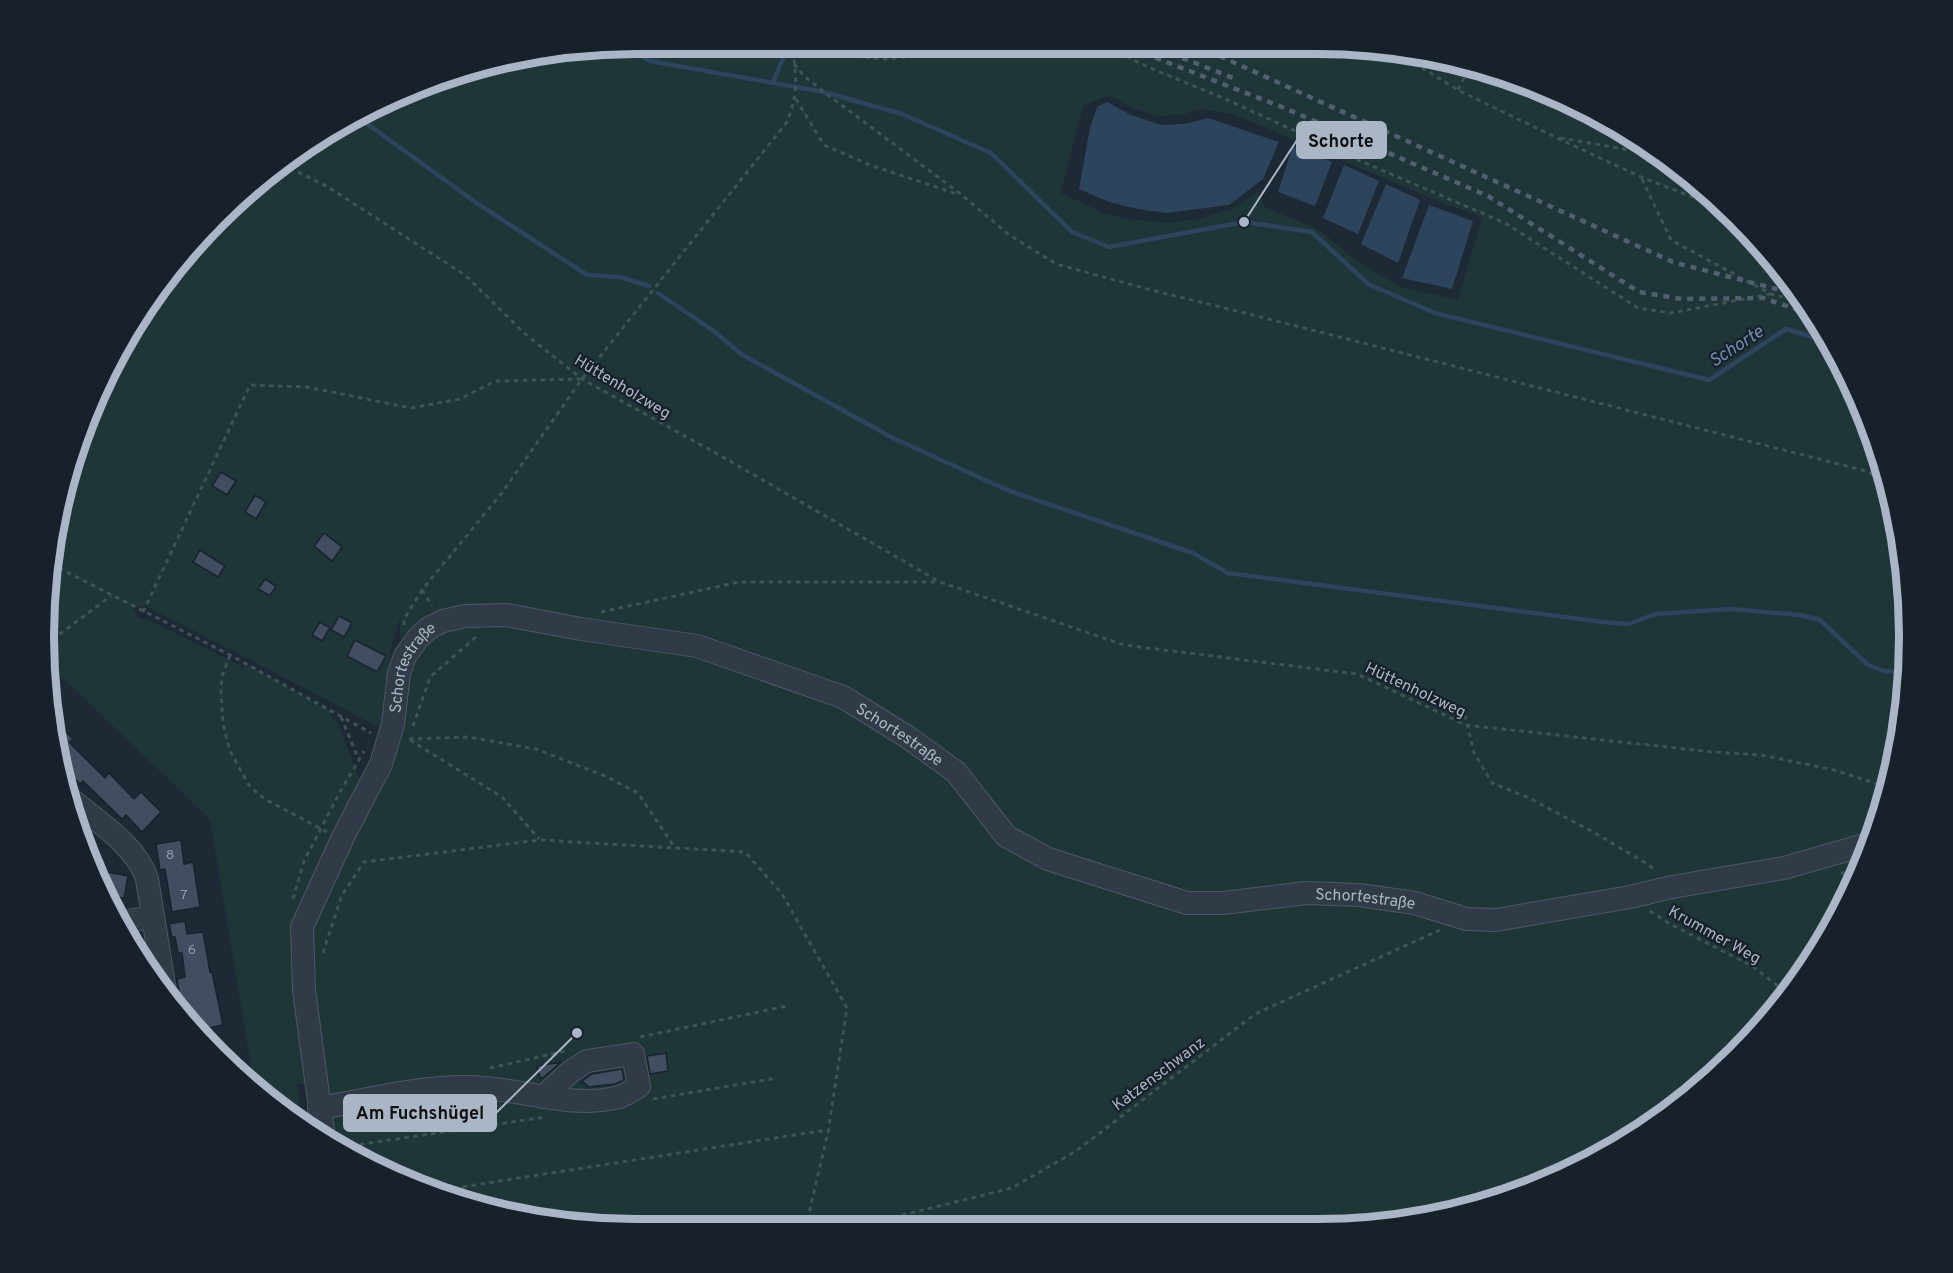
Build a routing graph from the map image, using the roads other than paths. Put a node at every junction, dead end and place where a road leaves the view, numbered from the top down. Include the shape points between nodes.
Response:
1 (80, 806) edge
2 (1860, 846) edge
3 (153, 917) junction
4 (128, 921) edge
5 (162, 975) edge
6 (543, 1097) dead end
7 (319, 1108) junction
8 (322, 1127) edge

1 - 3 street via 125,844 141,863
2 - 7 street, Schortestraße via 1784,868 1496,920 1466,919 1415,903 1359,894 1306,893 1223,903 1187,903 1048,859 1006,836 956,772 843,697 697,646 507,615 465,616 429,628 405,656 393,724 399,740 343,837 302,927 304,990
3 - 4 street
3 - 5 street
6 - 7 street via 471,1086
7 - 8 street, Schortestraße

